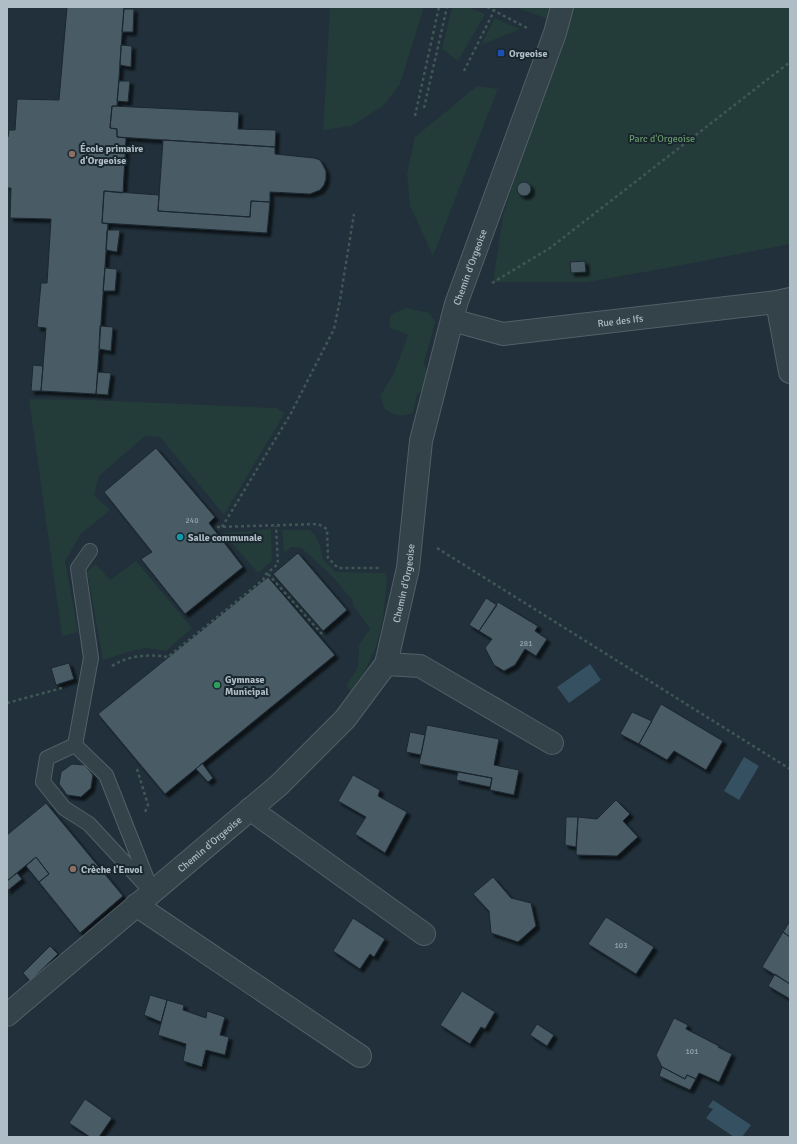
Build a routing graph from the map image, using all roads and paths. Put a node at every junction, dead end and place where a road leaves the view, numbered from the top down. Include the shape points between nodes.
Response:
1 (439, 7) edge
2 (447, 7) edge
3 (487, 7) edge
4 (562, 7) edge
5 (495, 8) edge
6 (523, 26) junction
7 (520, 29) dead end
8 (535, 32) dead end
9 (481, 45) dead end
10 (476, 46) junction
11 (790, 62) edge
12 (464, 71) dead end
13 (424, 108) dead end
14 (415, 116) dead end
15 (354, 214) dead end
16 (492, 284) dead end
17 (783, 300) edge
18 (452, 320) junction
19 (790, 372) edge
20 (276, 526) junction
21 (217, 527) dead end
22 (222, 527) junction
23 (411, 532) junction
24 (90, 551) dead end
25 (408, 568) junction
26 (268, 574) junction
27 (322, 634) dead end
28 (386, 664) junction
29 (87, 681) junction
30 (7, 703) edge
31 (552, 743) dead end
32 (75, 745) junction
33 (790, 769) edge
34 (250, 809) junction
35 (144, 898) junction
36 (424, 934) dead end
37 (7, 1014) edge
38 (360, 1056) dead end

1 - 14 path
2 - 13 path
3 - 5 path
4 - 18 street, Chemin d'Orgeoise via 555,33
5 - 6 path
5 - 10 path
6 - 7 path
6 - 8 path
9 - 10 path
10 - 12 path
11 - 16 path via 550,248
15 - 22 path via 334,329 290,415
17 - 18 street, Rue des Ifs via 502,334
17 - 19 street
18 - 23 street, Chemin d'Orgeoise via 421,441
20 - 22 path
20 - 25 path via 318,524 327,529 328,558 338,568
20 - 26 path via 278,564
21 - 22 path
23 - 25 street, Chemin d'Orgeoise
23 - 33 path
24 - 29 lane via 78,568 91,658
25 - 28 street, Chemin d'Orgeoise
26 - 27 path
26 - 29 path via 168,658 144,655 118,662
28 - 31 street via 420,666
28 - 34 street, Chemin d'Orgeoise via 345,719 279,785
29 - 30 path
29 - 32 lane
32 - 35 lane via 106,775
32 - 35 lane via 47,758 43,782 64,808 89,824
34 - 35 street, Chemin d'Orgeoise
34 - 36 street
35 - 37 street, Chemin d'Orgeoise
35 - 38 street

